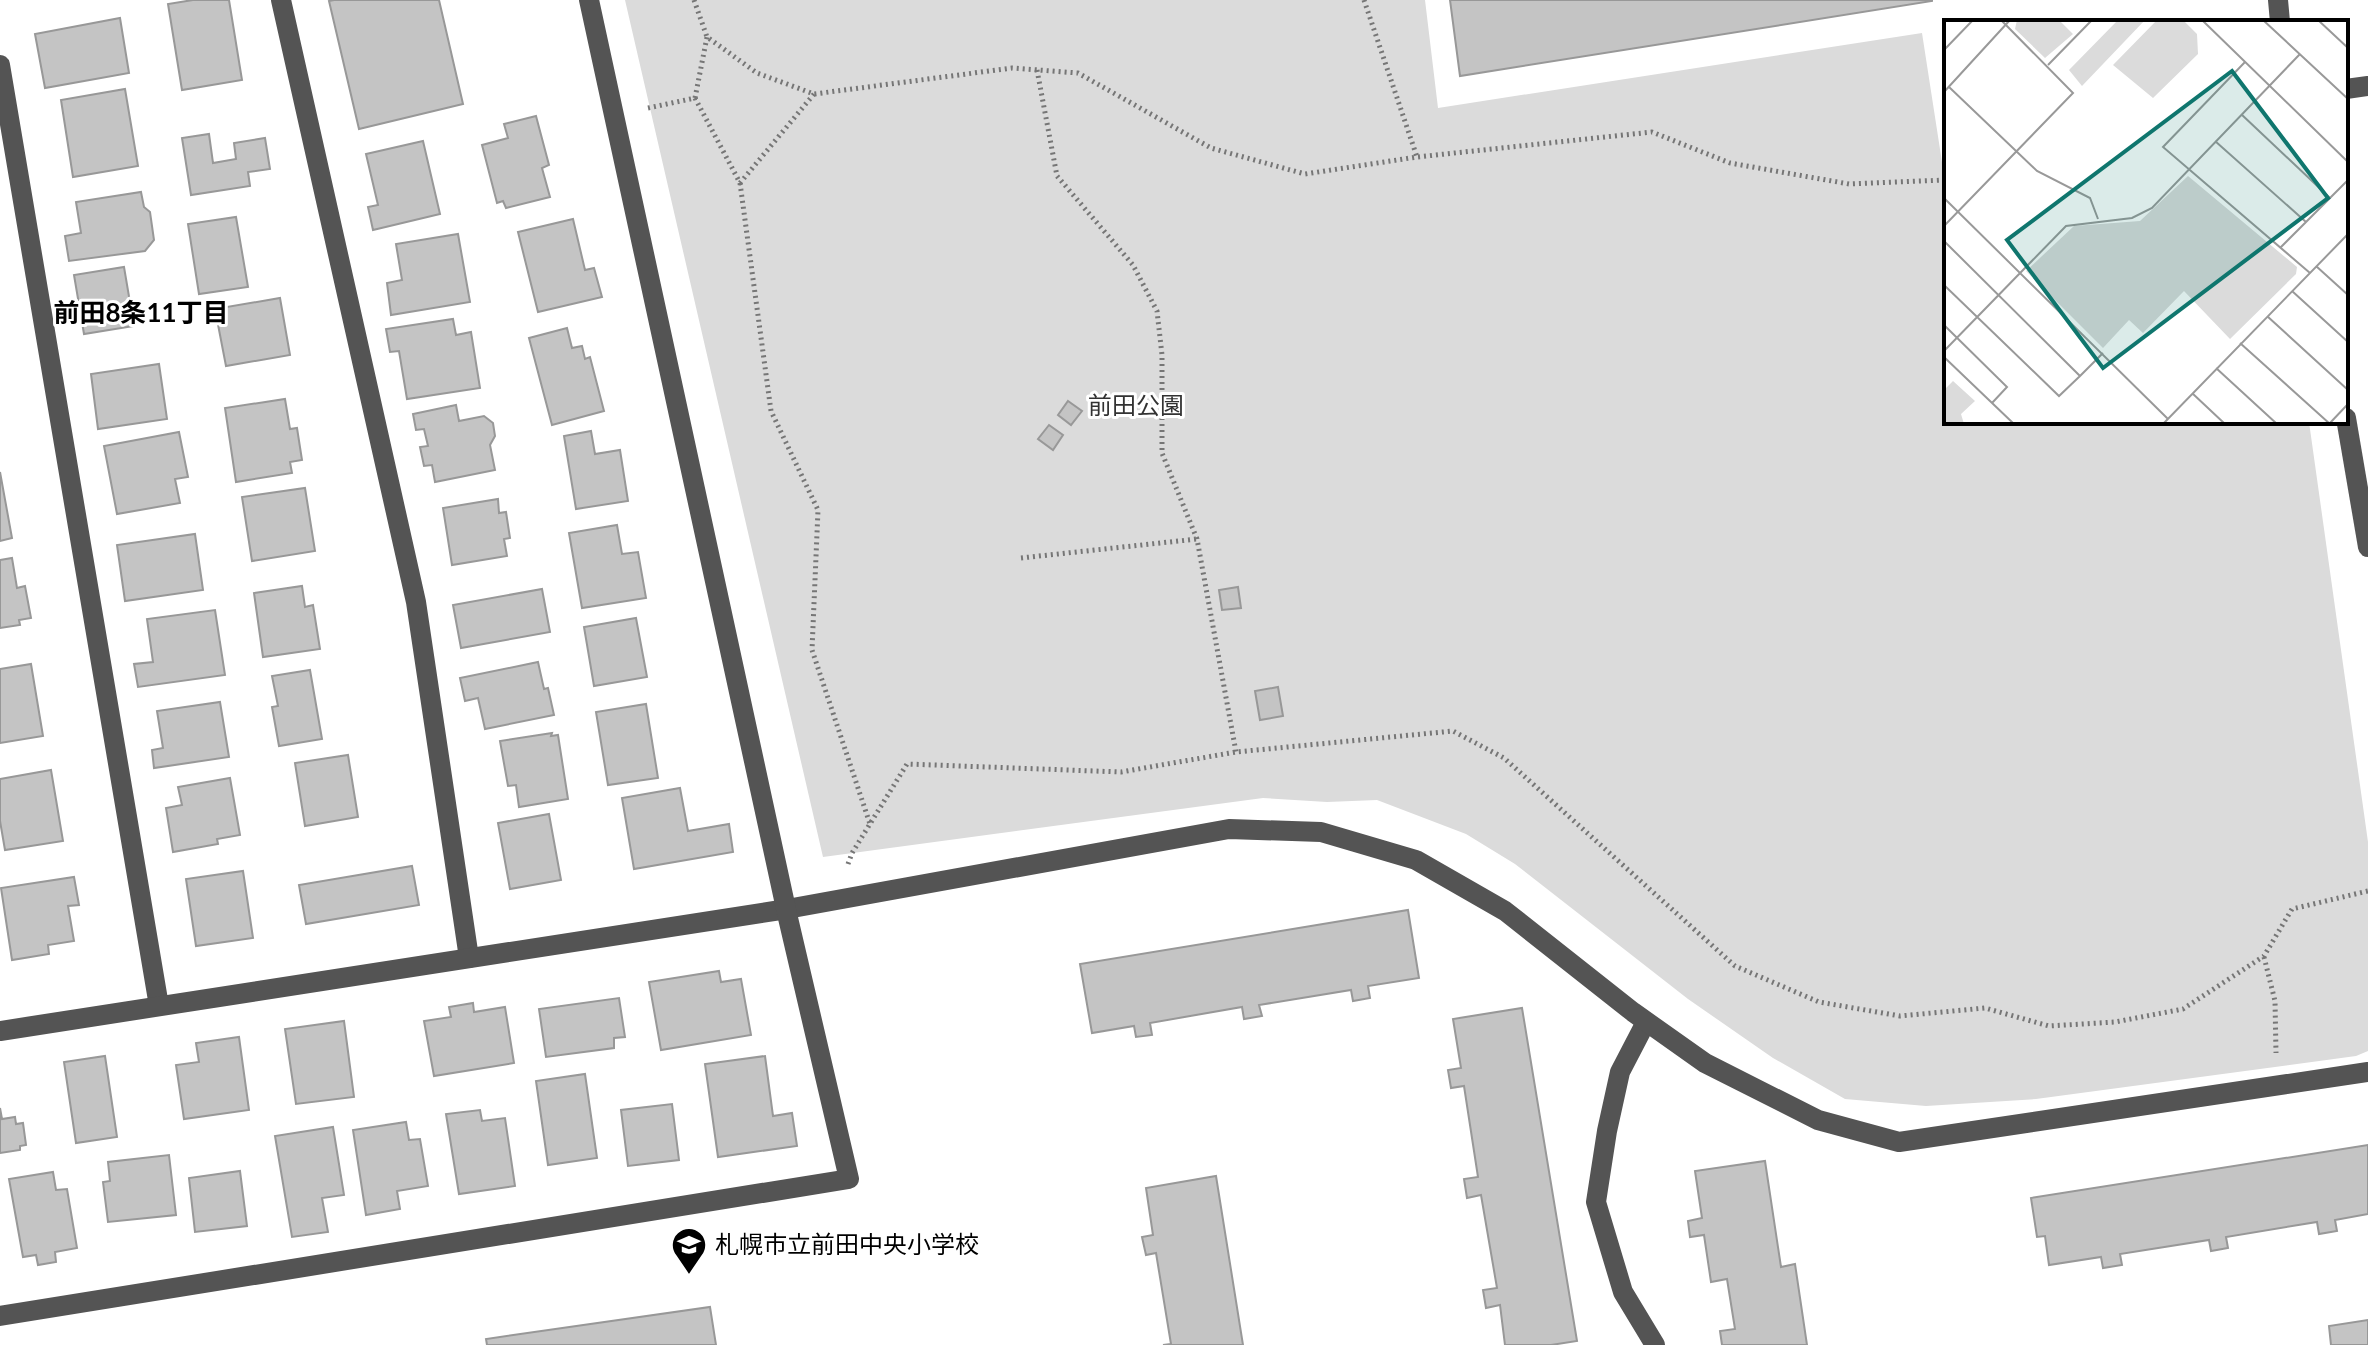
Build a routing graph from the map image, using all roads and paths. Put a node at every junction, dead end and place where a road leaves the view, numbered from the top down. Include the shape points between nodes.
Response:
1 (281, 0) edge
2 (589, 0) edge
3 (694, 0) edge
4 (1364, 0) edge
5 (2278, 0) edge
6 (2280, 20) edge
7 (707, 37) junction
8 (0, 65) edge
9 (1037, 70) junction
10 (2368, 86) edge
11 (2348, 89) edge
12 (814, 94) junction
13 (695, 98) junction
14 (648, 108) dead end
15 (1417, 157) junction
16 (1944, 180) edge
17 (740, 183) junction
18 (2347, 424) edge
19 (1197, 539) junction
20 (2368, 547) edge
21 (1021, 558) dead end
22 (1236, 752) junction
23 (870, 824) junction
24 (847, 865) dead end
25 (2368, 891) edge
26 (787, 909) junction
27 (2264, 956) junction
28 (469, 958) junction
29 (159, 1006) junction
30 (1646, 1022) junction
31 (0, 1031) edge
32 (2276, 1058) dead end
33 (2368, 1072) edge
34 (0, 1316) edge
35 (1655, 1345) edge

1 - 28 street via 416,602
2 - 26 street
3 - 7 path
4 - 15 path
5 - 6 street
7 - 12 path via 757,73
7 - 13 path
8 - 29 street
9 - 12 path via 1012,68
9 - 15 path via 1078,73 1211,148 1305,174
9 - 19 path via 1057,176 1133,265 1157,311 1162,453
10 - 11 street
12 - 17 path
13 - 14 path
13 - 17 path
15 - 16 path via 1652,132 1730,163 1849,184
17 - 23 path via 771,411 818,510 812,650
18 - 20 street
19 - 21 path
19 - 22 path
22 - 23 path via 1121,772 907,764
22 - 27 path via 1453,731 1504,758 1735,966 1819,1002 1900,1016 1985,1008 2049,1026 2115,1022 2183,1009
23 - 24 path
25 - 27 path via 2292,909
26 - 28 street
26 - 30 street via 1229,829 1321,832 1416,860 1505,911
26 - 34 street via 849,1179
27 - 32 path via 2275,1001
28 - 29 street
29 - 31 street
30 - 33 street via 1705,1063 1818,1120 1899,1142
30 - 35 street via 1620,1072 1596,1202 1623,1292

